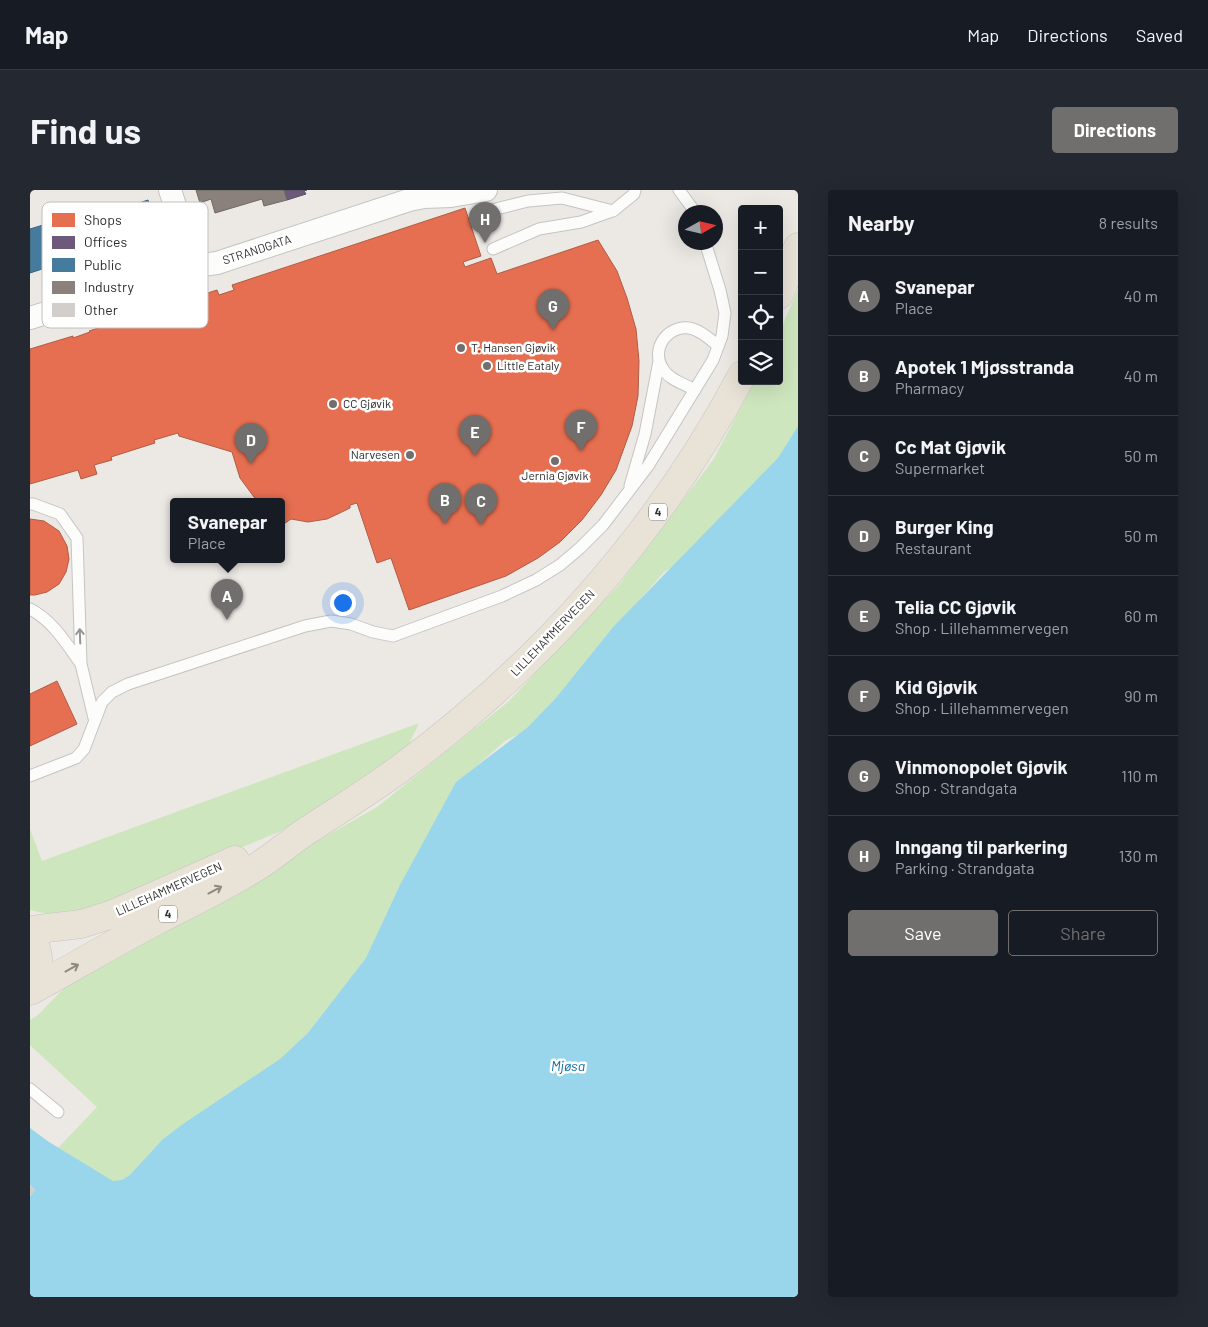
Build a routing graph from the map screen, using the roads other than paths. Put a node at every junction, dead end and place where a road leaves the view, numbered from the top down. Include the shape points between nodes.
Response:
1 (170, 190) edge
2 (486, 190) edge
3 (635, 190) edge
4 (679, 190) edge
5 (408, 195) edge
6 (174, 202) edge
7 (690, 205) edge
8 (613, 211) junction
9 (476, 214) dead end
10 (798, 247) edge
11 (493, 249) dead end
12 (708, 250) edge
13 (208, 264) edge
14 (783, 285) edge
15 (42, 314) edge
16 (30, 318) edge
17 (718, 346) junction
18 (659, 361) junction
19 (738, 382) edge
20 (695, 390) junction
21 (628, 492) junction
22 (30, 504) edge
23 (30, 609) edge
24 (81, 664) junction
25 (94, 718) junction
26 (30, 776) edge
27 (304, 833) junction
28 (30, 930) edge
29 (30, 936) edge
30 (30, 991) edge
31 (30, 1089) edge
32 (58, 1112) dead end

1 - 6 street
2 - 5 street, STRANDGATA via 450,196
3 - 8 lane
4 - 7 lane
5 - 13 street, STRANDGATA
8 - 9 lane via 562,198 528,201
8 - 11 lane via 581,222 539,229
10 - 14 highway
12 - 17 lane via 725,313
15 - 16 street, STRANDGATA
17 - 18 lane via 702,332 683,327 666,335 660,343
17 - 20 lane
18 - 20 lane via 670,377
18 - 21 lane via 645,434
19 - 27 highway, LILLEHAMMERVEGEN / 4 via 664,503 596,589 536,653 462,720 401,768
20 - 21 lane
21 - 25 lane via 602,525 560,565 502,596 393,636 332,621 305,626 128,684 112,692 102,702
24 -> 22 lane via 77,538 60,514
23 - 24 lane via 43,616
24 - 25 lane
25 - 26 lane via 84,749 76,758
27 - 28 highway, LILLEHAMMERVEGEN / 4 via 113,914 81,924
30 -> 27 highway, LILLEHAMMERVEGEN / 4 via 259,866
29 - 30 highway, 4 via 38,954 39,968
31 - 32 lane

